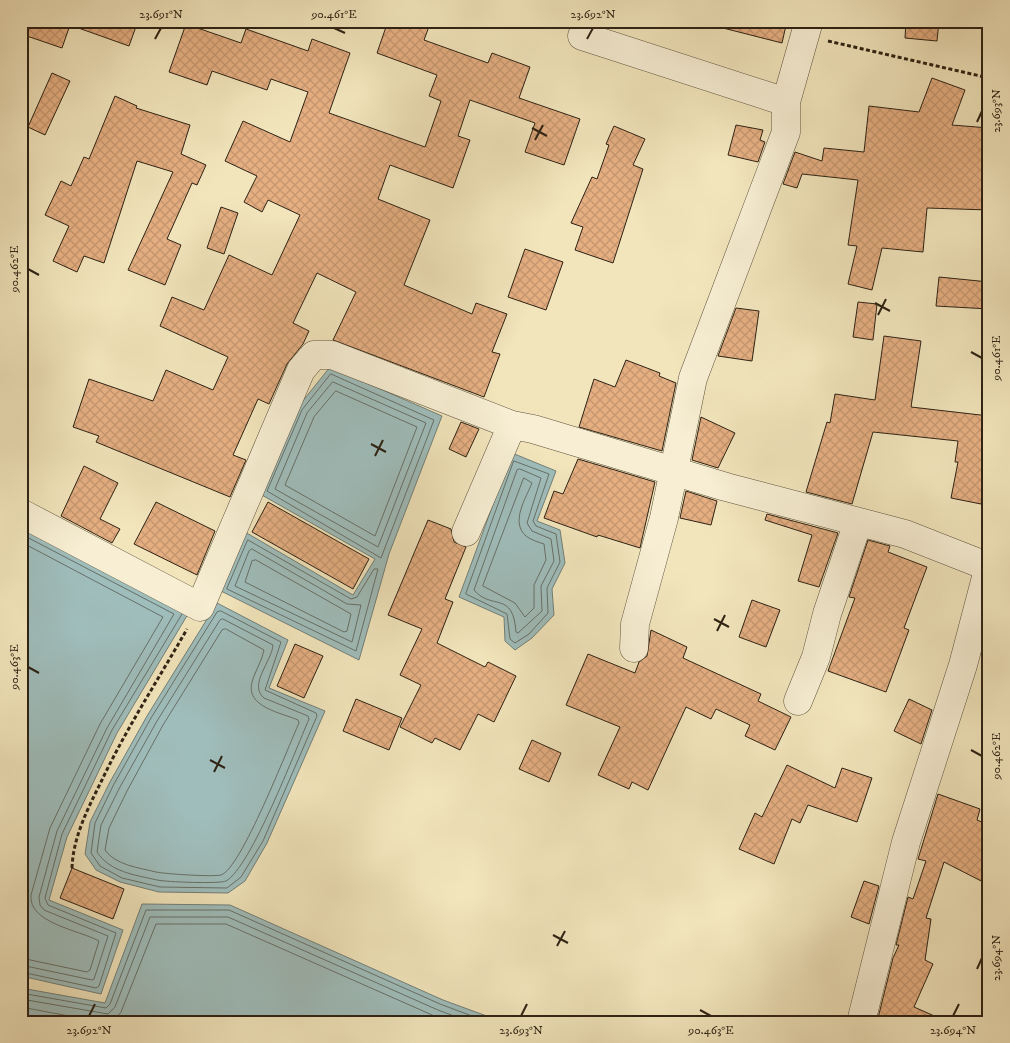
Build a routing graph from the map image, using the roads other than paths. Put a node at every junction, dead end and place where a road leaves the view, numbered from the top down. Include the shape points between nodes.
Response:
1 (806, 28) edge
2 (582, 36) dead end
3 (786, 102) junction
4 (512, 425) junction
5 (674, 471) junction
6 (21, 513) edge
7 (858, 522) junction
8 (466, 532) dead end
9 (989, 566) edge
10 (634, 648) dead end
11 (798, 701) dead end
12 (860, 1022) edge

1 - 3 street
2 - 3 street
3 - 5 street via 786,132 693,378
4 - 5 street
4 - 6 street via 332,355 314,355 301,370 200,607
4 - 8 street
5 - 7 street
5 - 10 street via 635,624
7 - 9 street via 905,534
7 - 11 street via 810,676
9 - 12 street via 963,665 906,842

